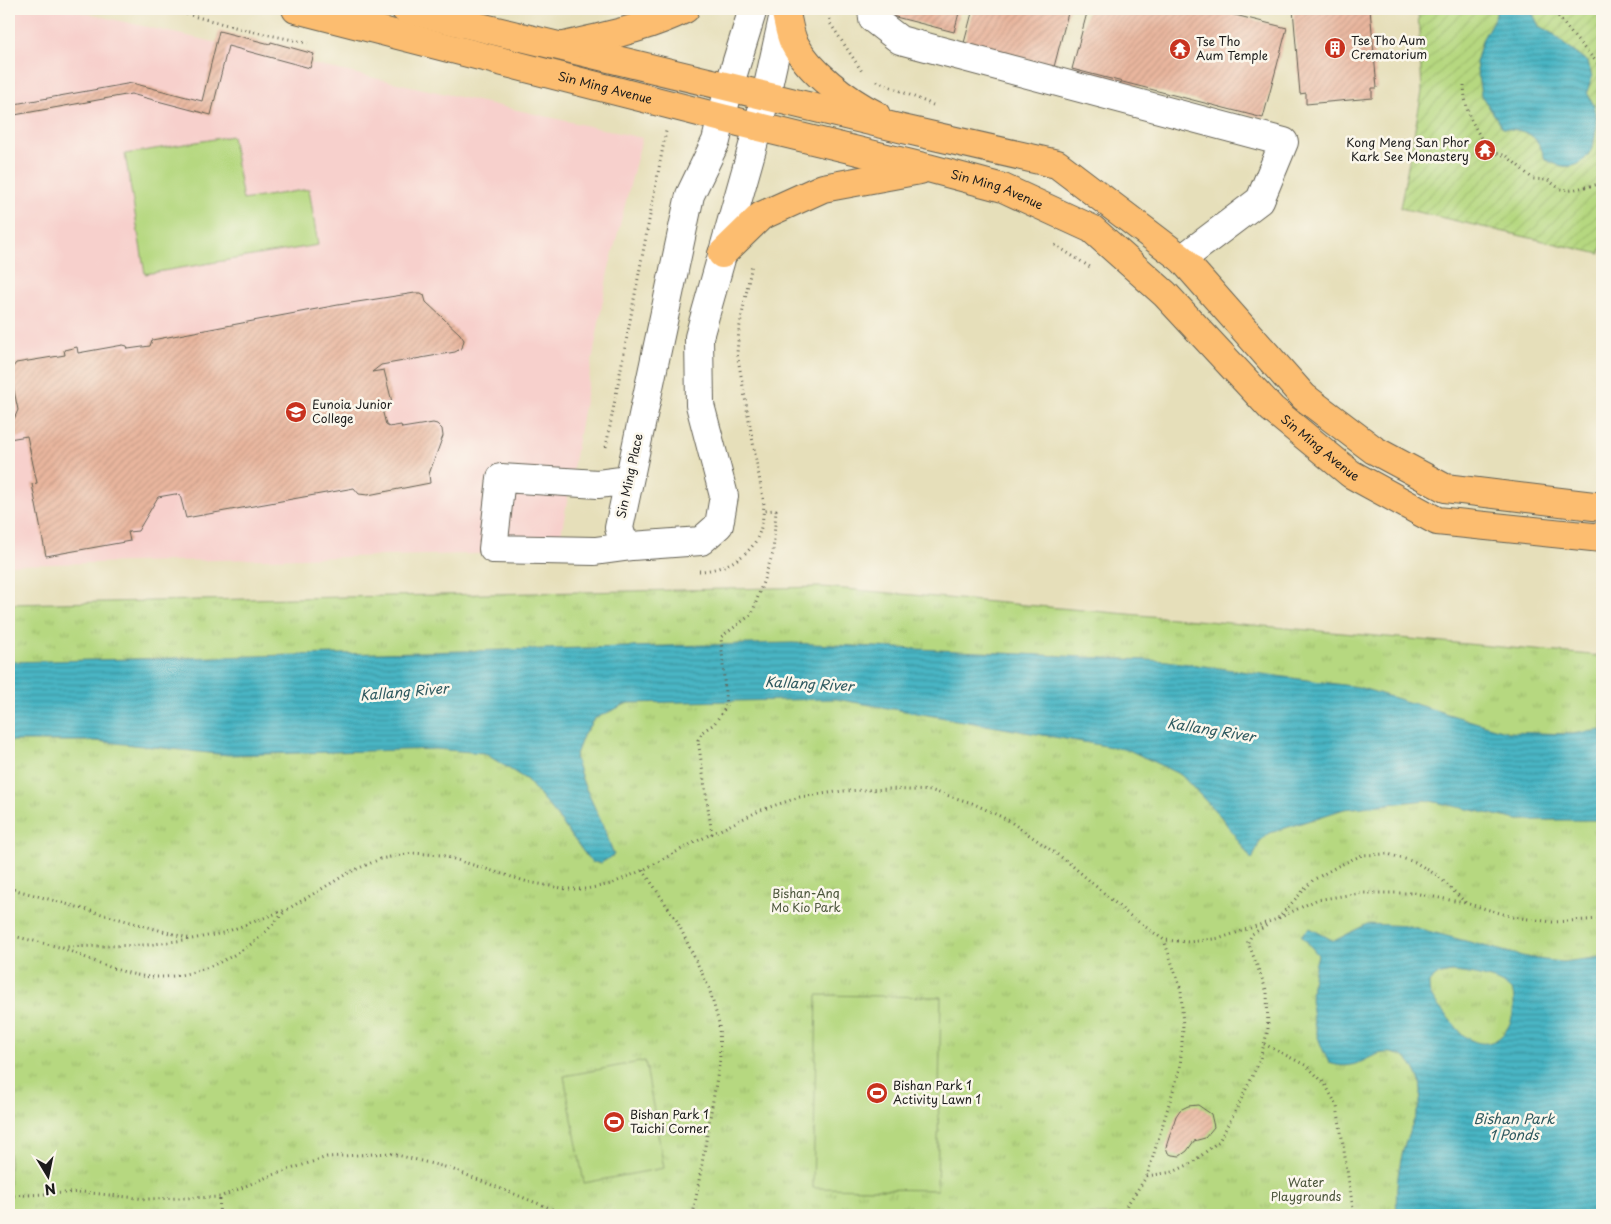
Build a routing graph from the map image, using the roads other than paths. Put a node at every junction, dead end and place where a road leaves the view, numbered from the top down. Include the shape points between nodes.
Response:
1 (296, 9) edge
2 (404, 9) edge
3 (685, 9) edge
4 (753, 9) edge
5 (785, 9) edge
6 (872, 9) edge
7 (558, 47) junction
8 (729, 87) junction
9 (766, 96) junction
10 (722, 118) junction
11 (757, 127) junction
12 (903, 129) junction
13 (928, 168) junction
14 (722, 254) junction
15 (1182, 259) junction
16 (629, 480) junction
17 (1602, 506) edge
18 (1602, 538) edge
19 (632, 546) junction

1 - 10 main road, Sin Ming Avenue
2 - 7 main road
3 - 7 main road via 641,27
4 - 8 street, Sin Ming Place
5 - 9 street
5 - 12 main road via 793,41 820,76 870,112
6 - 15 street via 873,19 900,40 1284,142 1260,200
7 - 8 main road
8 - 9 main road
8 - 10 street, Sin Ming Place
9 - 11 street
9 - 12 main road
10 - 11 main road, Sin Ming Avenue
10 - 16 street, Sin Ming Place via 716,141 690,194
11 - 13 main road, Sin Ming Avenue
11 - 14 street
12 - 15 main road via 1057,164
13 - 14 main road via 823,188 761,216
13 - 18 main road, Sin Ming Avenue via 1003,188 1092,229 1165,294 1272,409 1352,474 1437,521
14 - 19 street via 699,337 700,405 724,496 719,525 701,541
15 - 17 main road via 1304,397 1374,450 1445,488
16 - 19 street, Sin Ming Place via 619,528 623,541
16 - 19 street via 598,484 501,478 492,549 595,551

